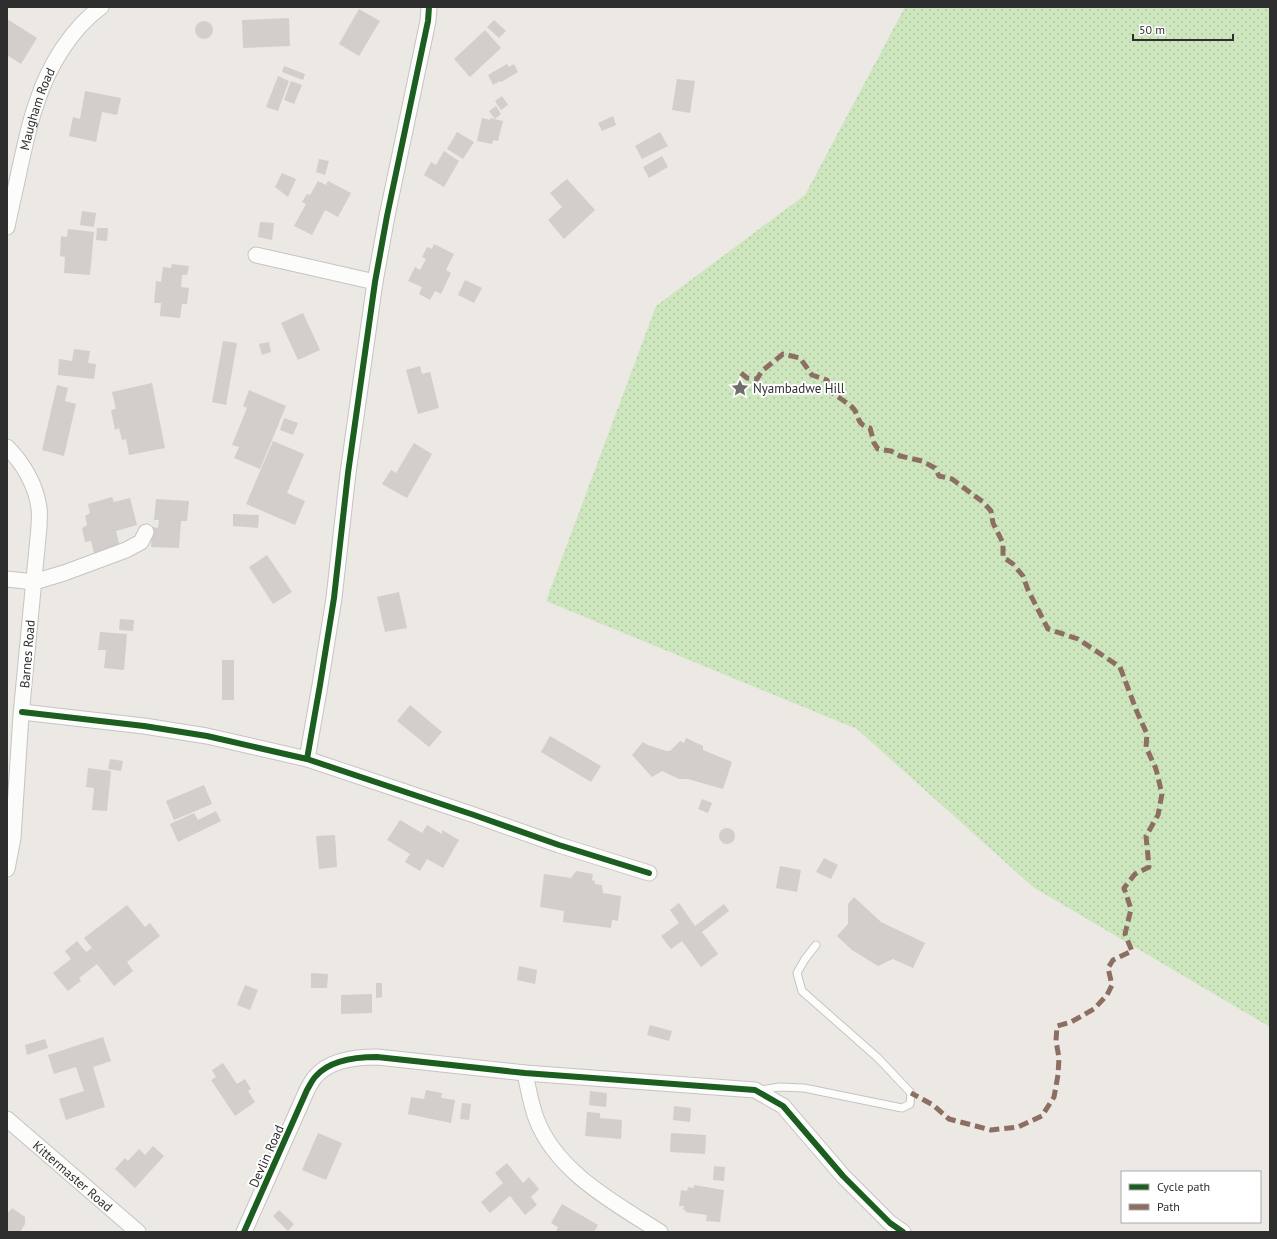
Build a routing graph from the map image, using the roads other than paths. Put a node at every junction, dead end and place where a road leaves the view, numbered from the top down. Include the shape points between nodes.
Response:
1 (101, 7) edge
2 (429, 7) edge
3 (8, 220) edge
4 (256, 255) dead end
5 (375, 282) junction
6 (7, 447) edge
7 (146, 532) dead end
8 (7, 579) edge
9 (34, 582) junction
10 (16, 714) edge
11 (307, 759) junction
12 (7, 869) edge
13 (649, 873) dead end
14 (816, 945) dead end
15 (525, 1073) junction
16 (755, 1090) junction
17 (7, 1119) edge
18 (138, 1232) edge
19 (244, 1232) edge
20 (660, 1232) edge
21 (903, 1232) edge

1 - 3 street, Maugham Road via 83,23 66,44 45,81 36,102
2 - 5 street
4 - 5 street
5 - 11 street via 350,457 334,598
6 - 9 street, Barnes Road via 25,468 39,507
7 - 9 street via 141,542 126,550
8 - 9 street
9 - 10 street, Barnes Road
10 - 11 street via 199,734
10 - 12 street, Barnes Road via 13,838
11 - 13 street
14 - 16 lane via 798,973 802,991 878,1058 911,1093 910,1104 902,1108 804,1088 778,1087
15 - 16 street, Devlin Road
15 - 19 street, Devlin Road via 377,1057 362,1057 327,1067 307,1090
15 - 20 street via 536,1118 546,1139 560,1158 594,1189
16 - 21 street via 783,1106 843,1176 890,1224
17 - 18 street, Kittermaster Road

